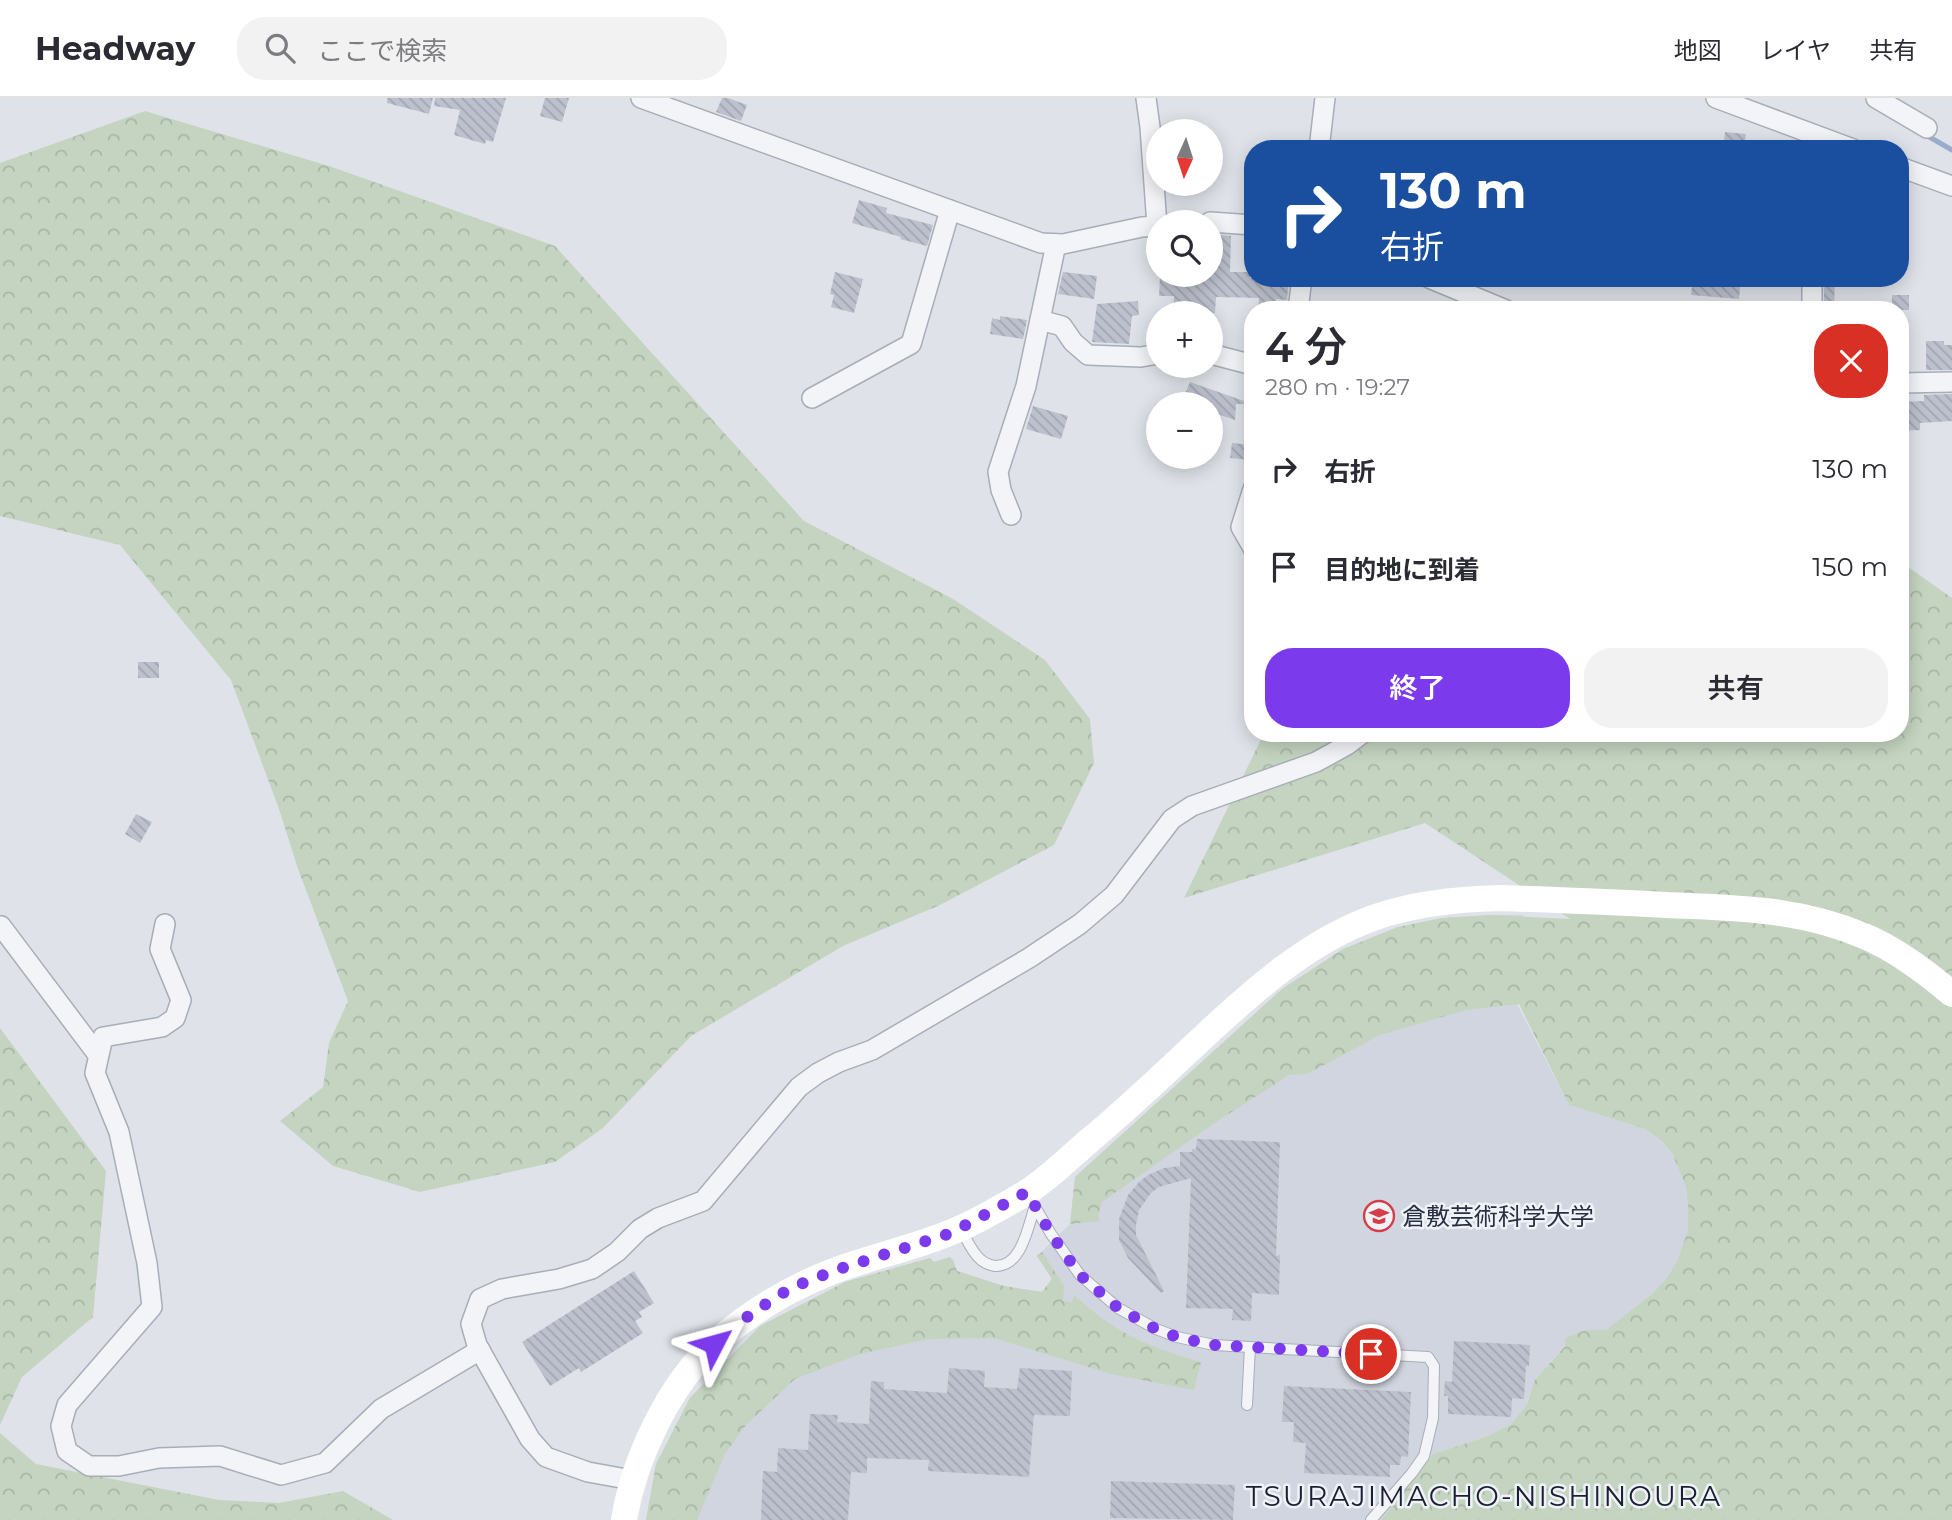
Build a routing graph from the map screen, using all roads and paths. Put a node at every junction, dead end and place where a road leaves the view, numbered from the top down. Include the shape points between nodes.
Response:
1 (641, 98) edge
2 (691, 98) edge
3 (1146, 98) edge
4 (1325, 98) edge
5 (1716, 98) edge
6 (1876, 98) edge
7 (671, 109) junction
8 (1927, 128) dead end
9 (1319, 140) edge
10 (1810, 140) edge
11 (1909, 170) edge
12 (1952, 186) edge
13 (950, 210) junction
14 (1156, 210) edge
15 (1223, 223) edge
16 (1244, 224) edge
17 (1146, 227) edge
18 (1056, 244) junction
19 (1451, 287) edge
20 (1484, 301) edge
21 (1040, 320) junction
22 (1146, 356) edge
23 (1223, 357) edge
24 (1244, 363) edge
25 (1909, 383) edge
26 (1952, 383) edge
27 (812, 398) dead end
28 (1011, 515) dead end
29 (1352, 742) edge
30 (165, 924) dead end
31 (1, 926) edge
32 (1952, 994) edge
33 (99, 1055) junction
34 (1031, 1199) junction
35 (960, 1228) junction
36 (1250, 1347) junction
37 (480, 1350) junction
38 (1247, 1405) dead end
39 (632, 1480) junction
40 (624, 1520) edge
41 (1371, 1520) edge

1 - 7 street
2 - 7 street
3 - 14 street
4 - 9 street
5 - 10 street
6 - 8 street
7 - 13 street
11 - 12 street
13 - 18 street via 1041,243
13 - 27 street via 911,344
15 - 16 street
17 - 18 street
18 - 21 street
19 - 20 street
21 - 22 street via 1062,326 1088,355
21 - 28 street via 1026,386 998,472
23 - 24 street
25 - 26 street
29 - 37 street via 1316,762 1192,806 1172,819 1114,895 1080,924 872,1050 817,1073 799,1087 703,1201 658,1218 592,1269 502,1289 480,1299 471,1324
30 - 33 street via 160,949 181,1000 175,1018 162,1027 103,1037
31 - 33 street
32 - 34 street via 1866,937 1789,913 1501,898 1420,905 1338,933 1289,963 1251,993
33 - 37 street via 94,1073 119,1132 152,1307 67,1405 61,1426 67,1451 89,1466 220,1456 281,1475 325,1463 382,1409
34 - 35 street
34 - 35 lane via 1022,1244 1003,1266 980,1260
34 - 36 lane via 1080,1275 1118,1308 1177,1337
35 - 39 street via 791,1288 752,1313 714,1344 679,1382
36 - 38 lane
36 - 41 lane via 1428,1357 1434,1366 1433,1418 1424,1456
37 - 39 street via 530,1439 546,1457 588,1472
39 - 40 street

